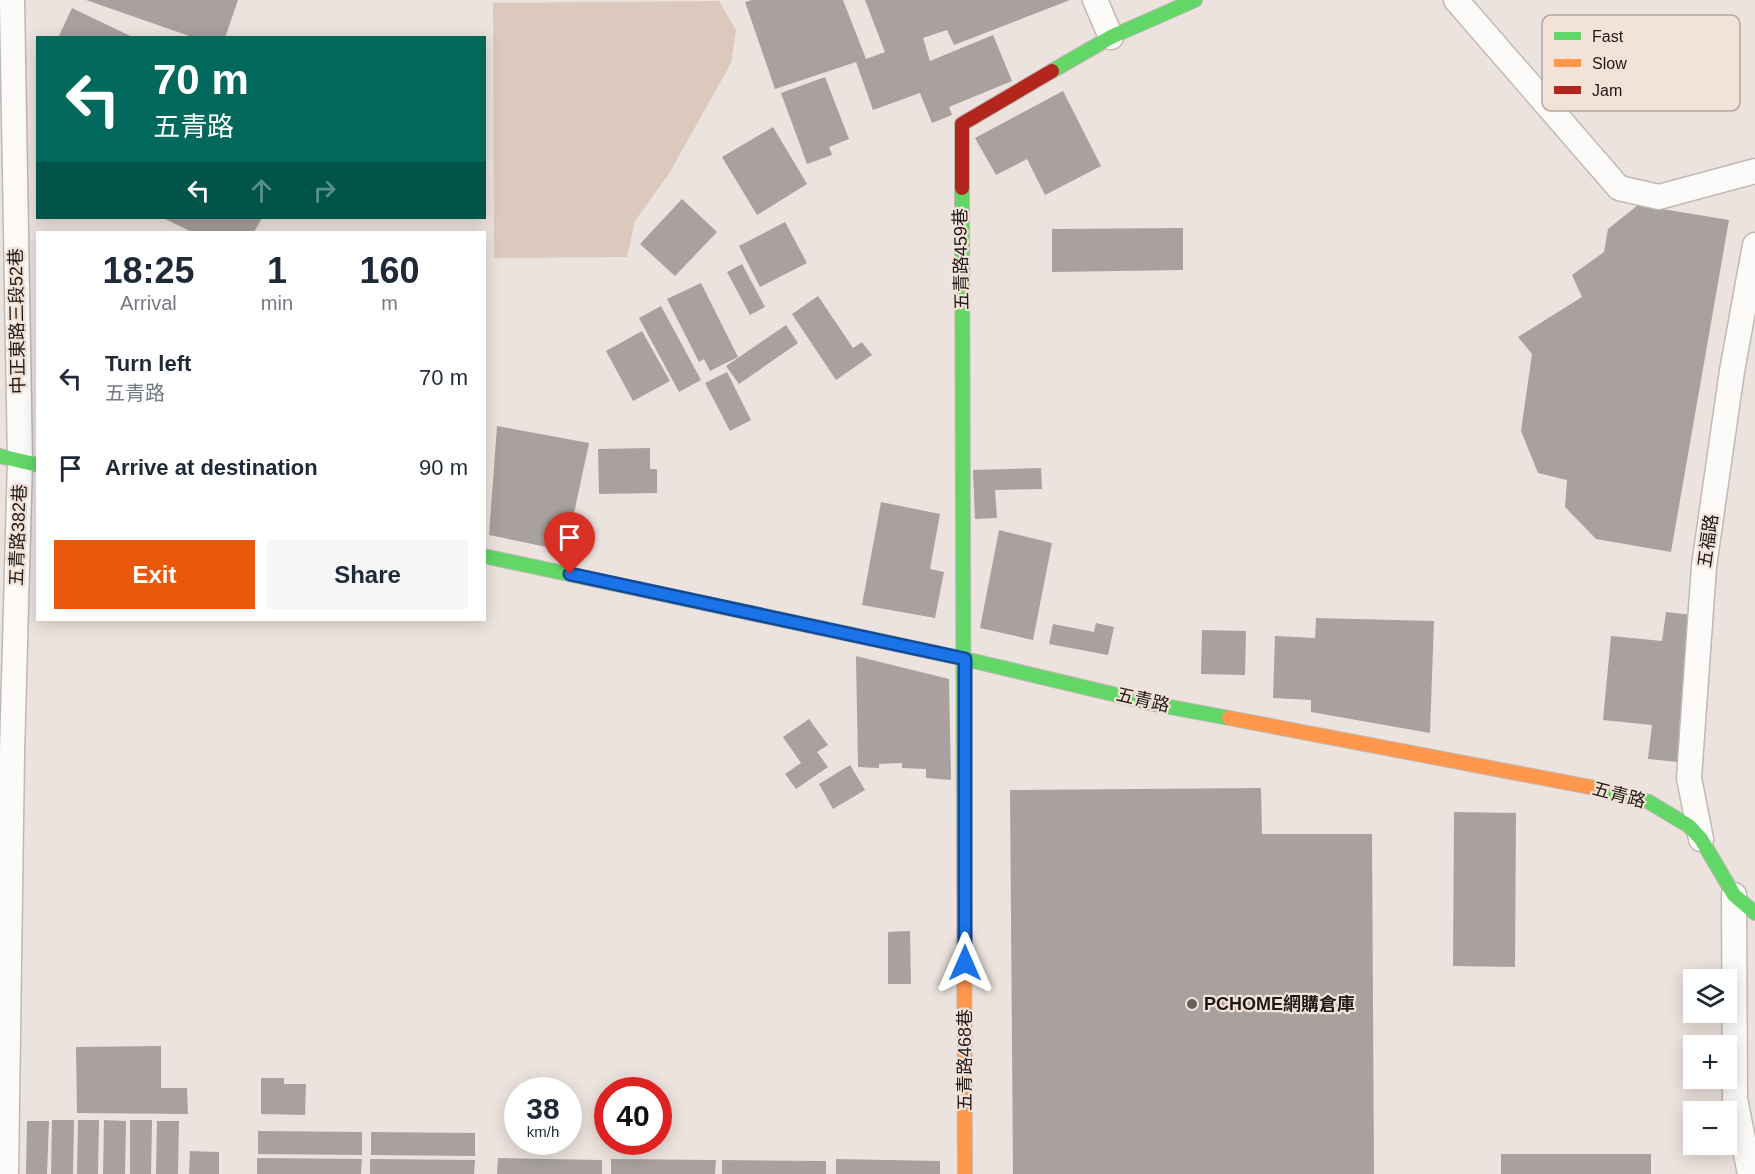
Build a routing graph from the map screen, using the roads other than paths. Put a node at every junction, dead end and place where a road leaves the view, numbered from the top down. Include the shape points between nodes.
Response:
1 (12, 0) edge
2 (1095, 0) edge
3 (1195, 0) edge
4 (1456, 0) edge
5 (1111, 37) junction
6 (1542, 99) edge
7 (1552, 111) edge
8 (1755, 171) edge
9 (1755, 245) edge
10 (19, 461) edge
11 (486, 556) edge
12 (965, 659) junction
13 (6, 753) edge
14 (1701, 839) junction
15 (1734, 895) junction
16 (1755, 913) edge
17 (6, 1174) edge
18 (965, 1174) edge
19 (1750, 1174) edge

1 - 10 street, 中正東路三段52巷
2 - 5 street
3 - 5 street, 五青路459巷
4 - 6 street
5 - 12 street, 五青路459巷 via 962,124
7 - 8 street via 1619,188 1659,197
9 - 14 street, 五福路 via 1732,370 1704,566 1689,778
10 - 13 street, 五青路382巷
11 - 12 street, 五青路
12 - 14 street, 五青路 via 1159,705 1594,788 1649,802 1689,826
12 - 18 street, 五青路468巷
13 - 17 street, 五青路382巷
14 - 15 street, 五青路
15 - 16 street, 五青路
15 - 19 street via 1735,1099

